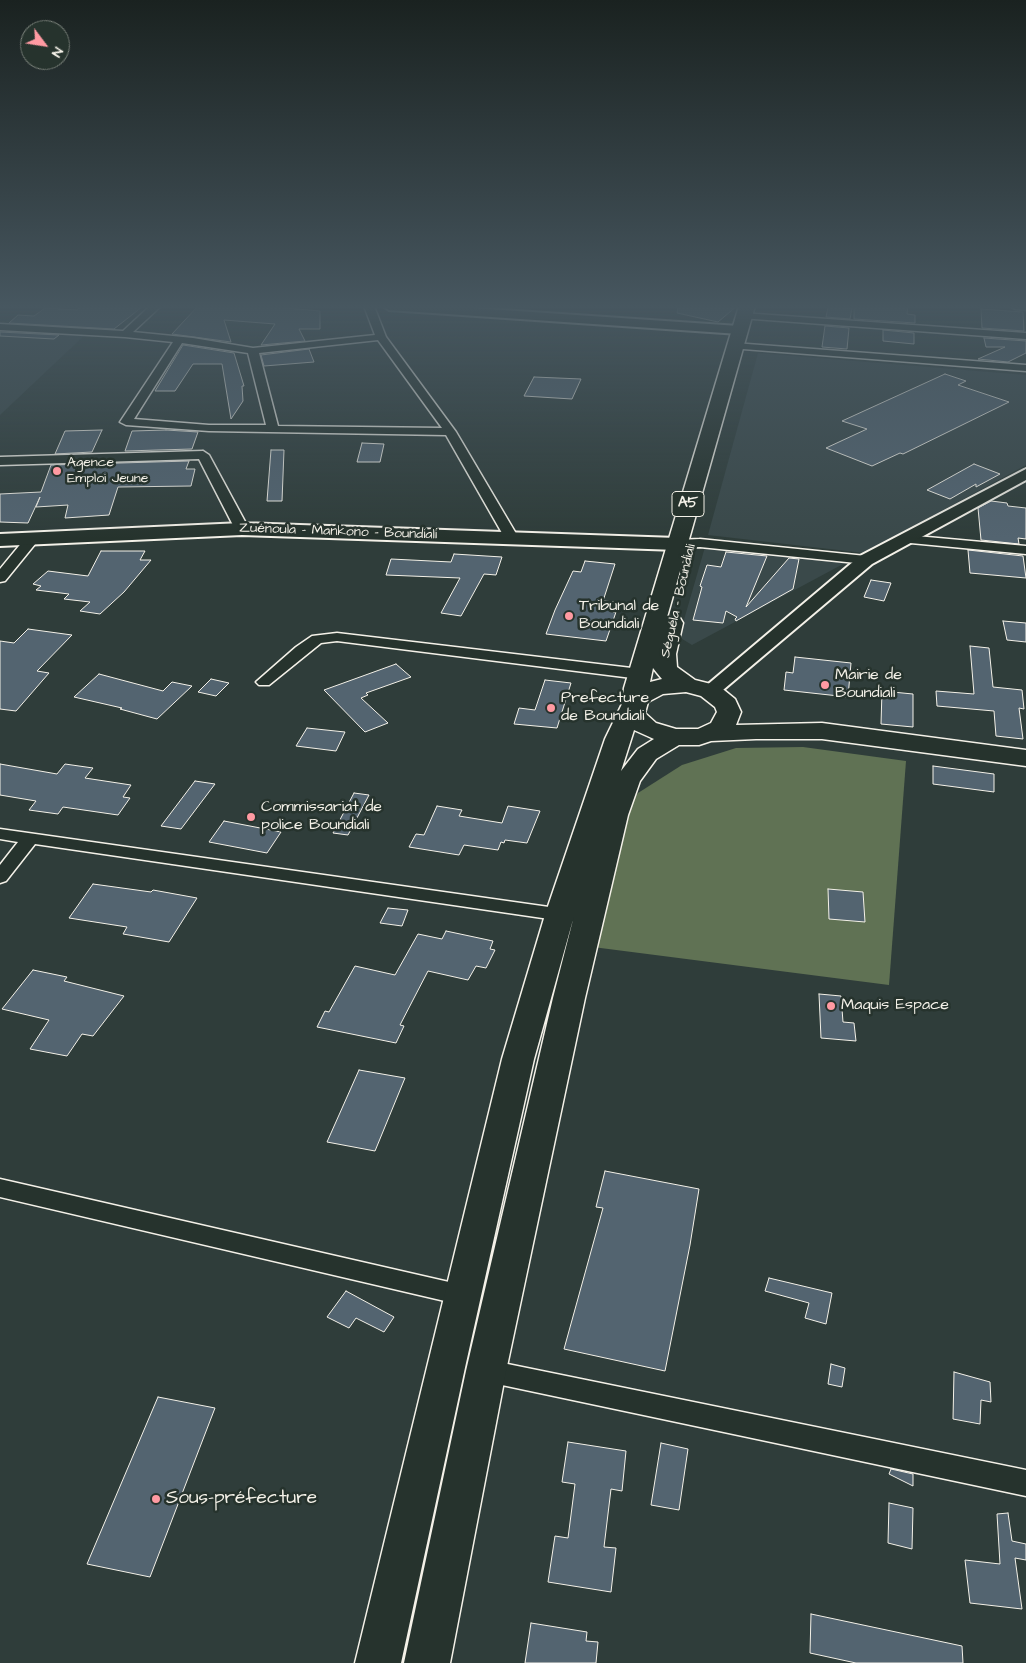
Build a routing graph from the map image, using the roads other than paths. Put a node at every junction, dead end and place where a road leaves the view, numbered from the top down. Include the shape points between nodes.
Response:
1 (151, 384) edge
2 (261, 384) edge
3 (415, 384) edge
4 (729, 384) edge
5 (273, 429) junction
6 (450, 432) junction
7 (206, 441) junction
8 (0, 461) edge
9 (1026, 474) edge
10 (242, 529) junction
11 (512, 537) junction
12 (33, 538) junction
13 (905, 539) junction
14 (0, 540) edge
15 (685, 543) junction
16 (1026, 550) edge
17 (866, 560) junction
18 (0, 578) edge
19 (264, 682) dead end
20 (686, 685) junction
21 (637, 689) junction
22 (718, 697) junction
23 (822, 731) junction
24 (709, 734) junction
25 (674, 737) junction
26 (1026, 758) edge
27 (0, 834) edge
28 (30, 839) junction
29 (0, 878) edge
30 (574, 917) junction
31 (0, 1188) edge
32 (462, 1295) junction
33 (446, 1363) junction
34 (486, 1371) junction
35 (1026, 1483) edge
36 (378, 1663) edge
37 (427, 1663) edge

1 - 7 street via 126,422
2 - 5 street
3 - 6 street
4 - 15 main road, Séguéla - Boundiali / A5
5 - 6 street
5 - 7 street
6 - 11 street
7 - 8 street
7 - 10 street
9 - 13 street
10 - 11 main road, Zuénoula - Mankono - Boundiali
10 - 12 main road, Zuénoula - Mankono - Boundiali
11 - 15 main road, Zuénoula - Mankono - Boundiali
12 - 14 main road, Zuénoula - Mankono - Boundiali
12 - 18 street
13 - 16 street
13 - 17 street
15 - 17 street
15 - 20 main road, Séguéla - Boundiali / A5 via 664,654 665,668
15 - 21 main road, Séguéla - Boundiali / A5
17 - 22 street
19 - 21 street via 318,639 337,637
20 - 21 main road, Séguéla - Boundiali via 652,689 638,697
20 - 22 main road, Séguéla - Boundiali
21 - 25 main road via 633,712 638,721 647,728
21 - 30 main road via 604,778
22 - 23 main road, Séguéla - Boundiali
22 - 24 main road via 729,712 720,728
23 - 24 main road
23 - 26 main road
24 - 25 main road
25 - 30 main road via 647,754 627,780
27 - 28 street
28 - 29 street
28 - 30 street
30 - 32 main road via 518,1059
30 - 34 main road
31 - 32 street
32 - 33 main road
33 - 34 street
33 - 36 main road
34 - 35 street
34 - 37 main road

